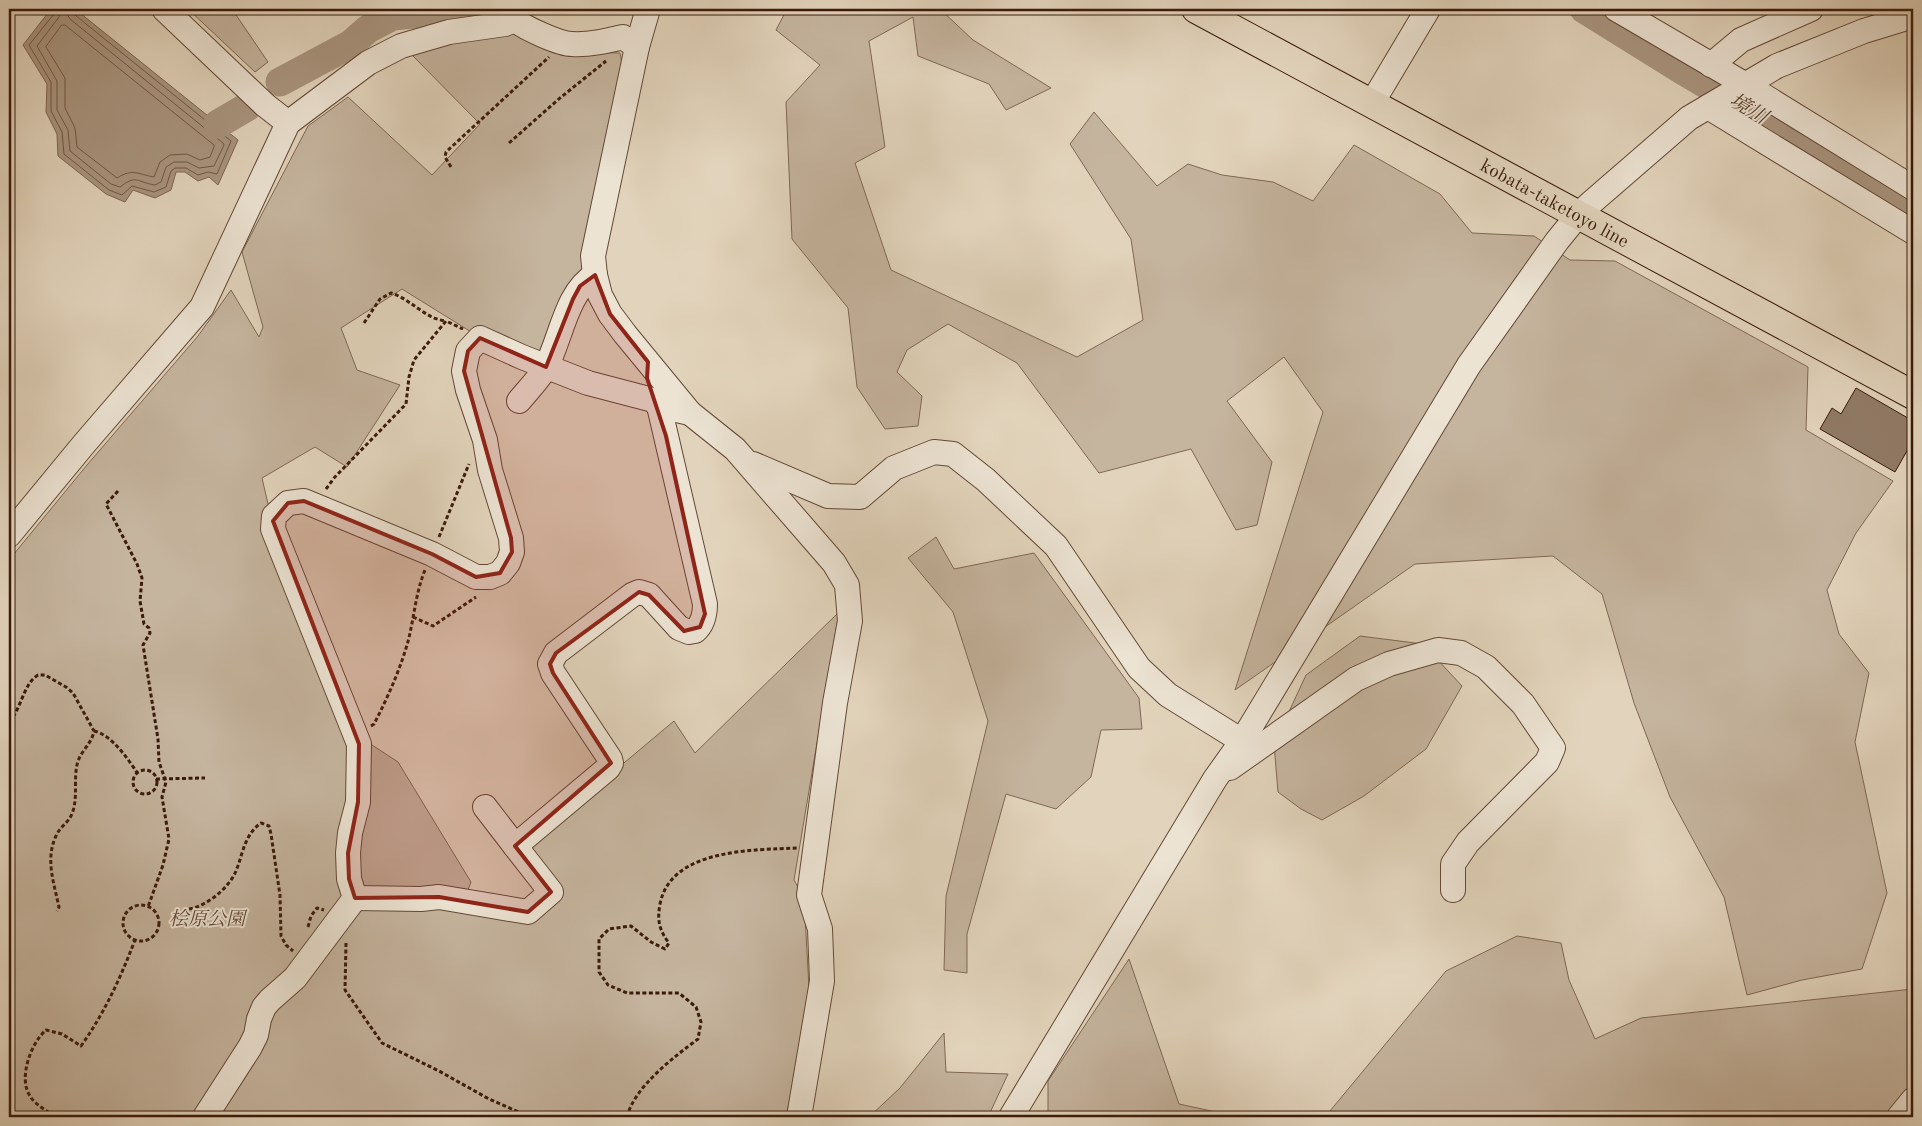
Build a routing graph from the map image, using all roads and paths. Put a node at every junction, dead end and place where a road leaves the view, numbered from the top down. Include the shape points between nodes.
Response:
1 (164, 9) edge
2 (648, 9) edge
3 (1196, 9) edge
4 (1428, 9) edge
5 (1616, 9) edge
6 (1810, 9) edge
7 (1913, 16) edge
8 (562, 42) junction
9 (637, 47) junction
10 (610, 57) dead end
11 (1711, 65) junction
12 (1746, 85) junction
13 (1372, 103) junction
14 (1708, 107) junction
15 (288, 123) junction
16 (508, 143) dead end
17 (452, 167) dead end
18 (1913, 188) edge
19 (1579, 214) junction
20 (1913, 232) edge
21 (595, 275) junction
22 (446, 321) junction
23 (364, 323) dead end
24 (480, 338) junction
25 (648, 362) junction
26 (546, 367) junction
27 (1913, 395) edge
28 (519, 401) dead end
29 (656, 403) junction
30 (690, 413) junction
31 (485, 440) junction
32 (747, 462) junction
33 (118, 491) dead end
34 (318, 505) junction
35 (9, 536) edge
36 (432, 554) junction
37 (477, 596) dead end
38 (413, 617) junction
39 (9, 722) edge
40 (94, 731) junction
41 (355, 733) junction
42 (1242, 740) junction
43 (138, 774) junction
44 (165, 778) junction
45 (205, 778) dead end
46 (156, 779) junction
47 (1215, 779) junction
48 (485, 807) dead end
49 (515, 846) junction
50 (816, 847) junction
51 (1453, 890) dead end
52 (148, 906) junction
53 (349, 906) junction
54 (189, 910) dead end
55 (57, 911) dead end
56 (306, 931) dead end
57 (135, 940) junction
58 (298, 950) dead end
59 (1913, 1100) edge
60 (54, 1117) edge
61 (205, 1117) edge
62 (530, 1117) edge
63 (627, 1117) edge
64 (799, 1117) edge
65 (1011, 1117) edge
66 (1899, 1117) edge

1 - 15 street
2 - 9 street
3 - 13 main road, kobata-taketoyo line
4 - 13 street
5 - 11 street
6 - 11 street via 1742,40
7 - 12 street via 1855,34 1778,66
8 - 9 street via 570,45 596,43 623,37
8 - 15 street via 515,20 449,32 401,46 368,63
8 - 17 path via 446,152 445,157
9 - 21 street via 593,256
10 - 16 path
11 - 12 street
12 - 14 street
12 - 18 street
13 - 19 main road, kobata-taketoyo line
14 - 19 street via 1689,118
14 - 20 street
15 - 35 street via 202,307
19 - 27 main road, kobata-taketoyo line
19 - 42 street via 1556,241 1469,365
21 - 25 street via 600,295 610,314
21 - 26 street via 580,286 573,299
22 - 23 path via 437,320 391,293 380,299
22 - 24 path
22 - 34 path via 414,360 406,404 334,478
24 - 26 street
24 - 31 street via 468,350 464,371
25 - 29 street via 648,378
25 - 30 street
26 - 28 street
26 - 29 street
29 - 30 street
29 - 49 street via 705,614 700,627 695,631 684,631 649,595 639,592 556,653 550,664 552,673 611,763
30 - 32 street via 736,449
31 - 36 path via 480,442 462,478
31 - 36 street via 490,470 511,538 512,552 508,563 500,573 476,577
32 - 42 street via 828,496 860,497 894,468 934,452 953,454 986,480 1056,546 1139,668 1168,695
32 - 50 street via 834,563 847,585 850,621 835,703
33 - 44 path via 106,504 142,578 140,601 144,624 150,633 143,645 159,762
34 - 36 street
34 - 41 street via 304,501 288,503 274,516 273,529
36 - 38 path via 420,581
37 - 38 path via 433,626
38 - 41 path via 407,646 387,700 374,724
39 - 40 path via 28,684 38,675 45,675 73,693
40 - 43 path via 100,732 118,748
40 - 55 path via 78,762 76,799 71,817 57,833 53,844 51,870 59,907
41 - 53 street via 359,744 358,802 348,853
42 - 47 street
43 - 46 path via 149,772
43 - 46 path via 134,787 143,794 153,791
44 - 45 path
44 - 46 path
44 - 52 path via 162,797 168,839 163,865
47 - 51 street via 1356,679 1389,664 1438,650 1461,652 1486,667 1524,704 1553,748 1547,762 1468,842 1453,864
47 - 65 street
48 - 49 street
49 - 53 street via 551,892 528,912 439,897
50 - 63 path via 724,853 686,868 670,881 661,899 660,928 669,943 664,948 631,926 609,929 599,939 599,972 608,985 627,992 678,993 696,1007 700,1022 698,1039 666,1063 629,1107
50 - 64 street via 809,895 820,929 822,981
52 - 57 path via 158,916 158,930 148,940
52 - 57 path via 131,908 124,918 124,928
53 - 56 path via 317,908
53 - 61 street via 296,978 264,1007 250,1047
53 - 62 path via 345,990 382,1043
54 - 58 path via 198,908 230,883 250,835 261,823 265,824 269,826 278,874 281,936 292,951
57 - 60 path via 122,976 100,1019 81,1046 62,1034 46,1030 36,1043 26,1073 26,1086 30,1096
59 - 66 street

